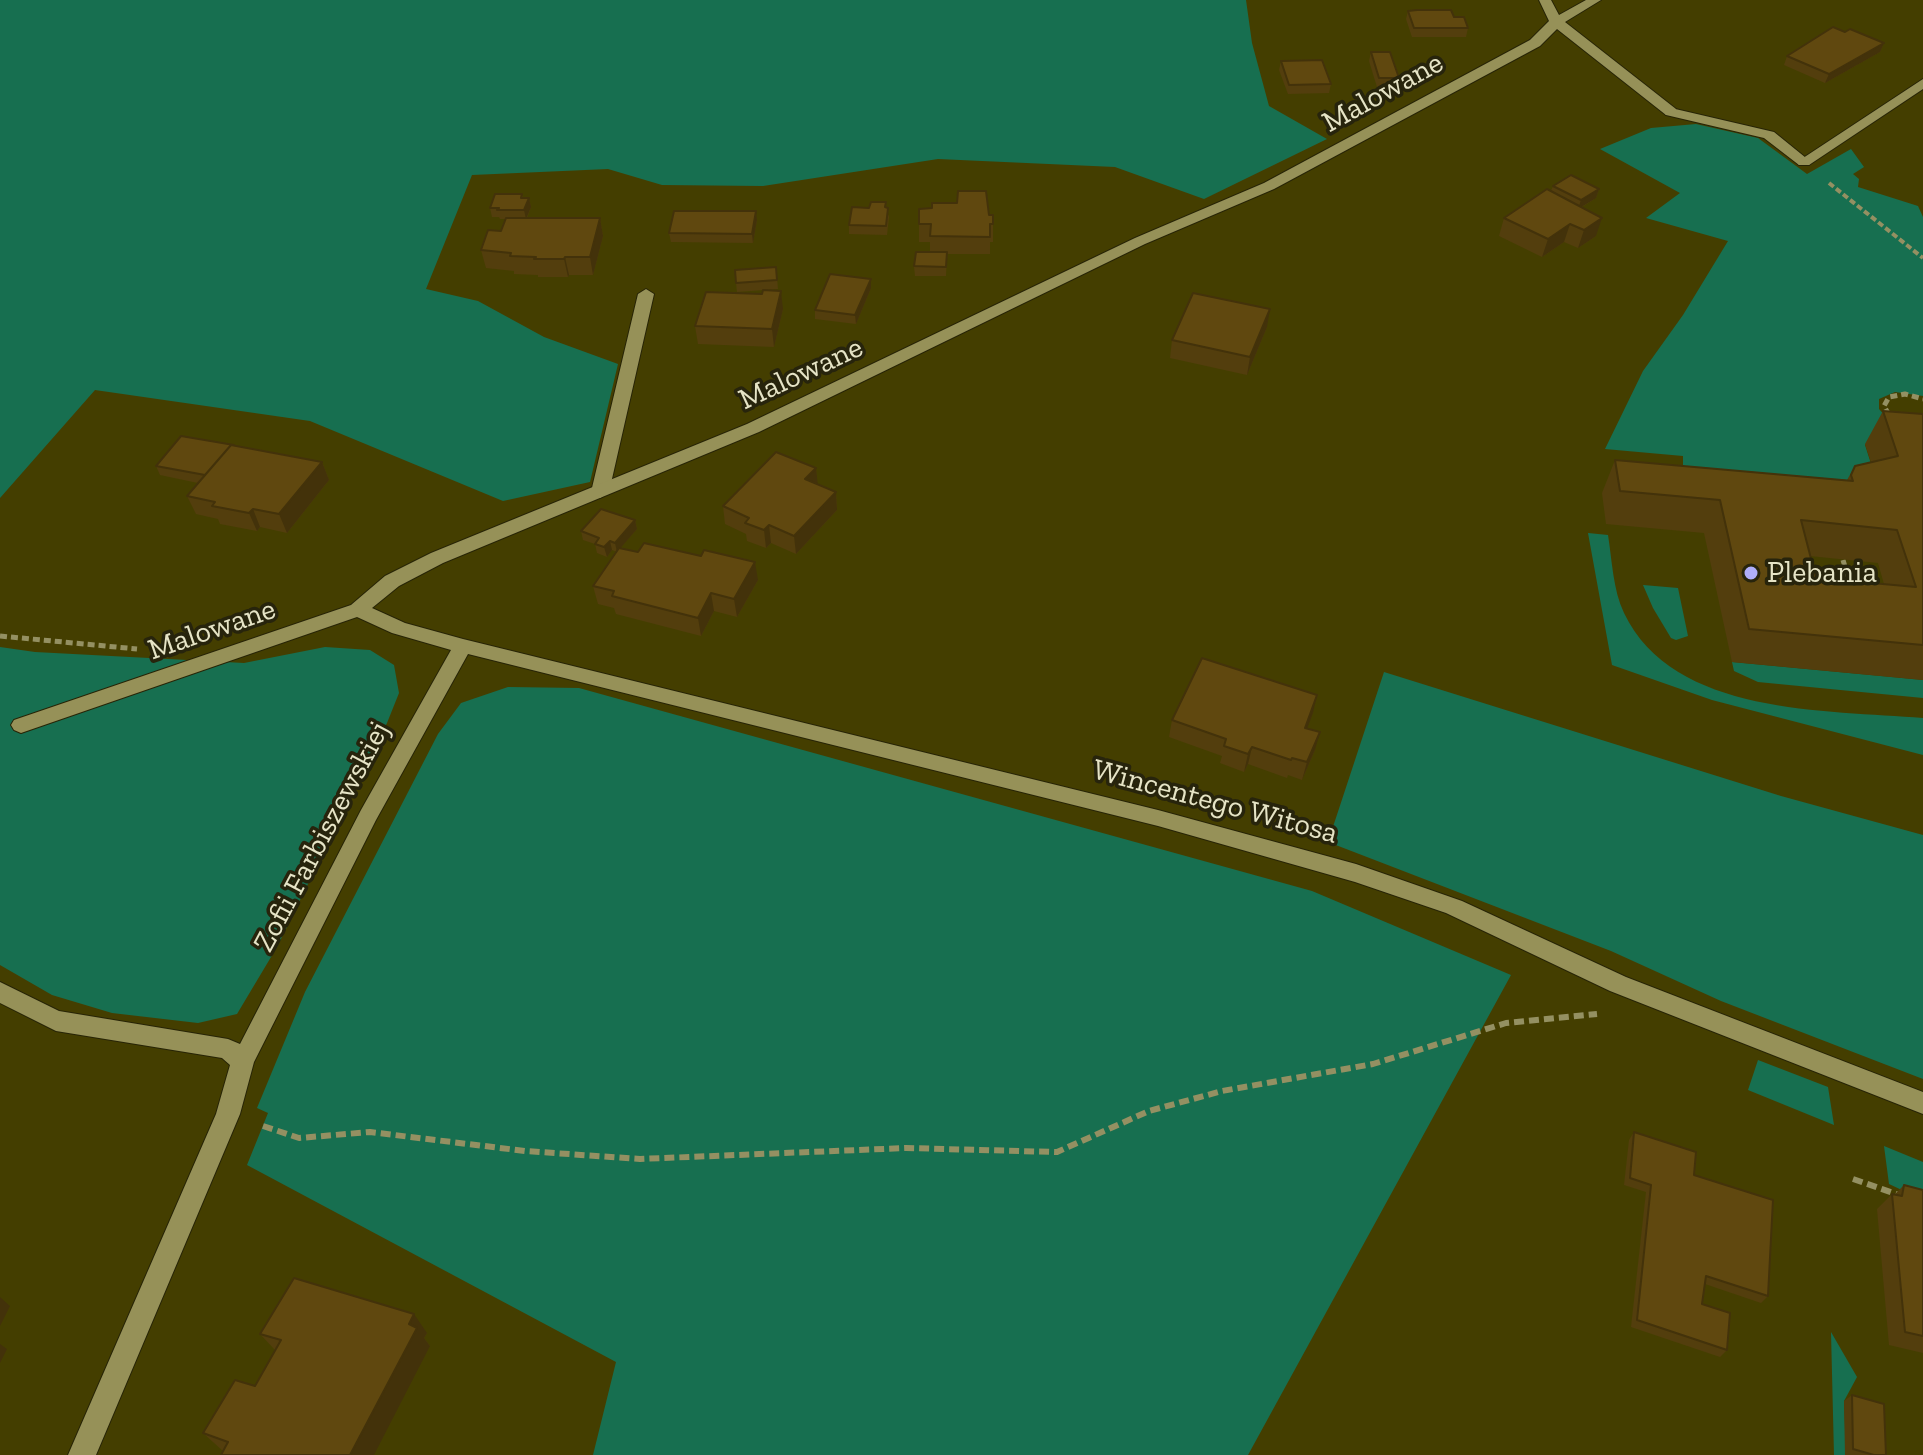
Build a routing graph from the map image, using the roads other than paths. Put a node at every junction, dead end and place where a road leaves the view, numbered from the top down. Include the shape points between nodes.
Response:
1 (1545, 0) edge
2 (1595, 0) edge
3 (1556, 22) junction
4 (1923, 83) edge
5 (646, 294) dead end
6 (600, 492) junction
7 (358, 610) junction
8 (463, 646) junction
9 (21, 725) dead end
10 (0, 992) edge
11 (243, 1061) junction
12 (1923, 1103) edge
13 (82, 1455) edge

1 - 3 street
2 - 3 street, Malowane
3 - 4 street via 1671,112 1769,135 1804,162
3 - 6 street, Malowane via 1535,43 1269,186 1140,241 753,428
5 - 6 street
6 - 7 street, Malowane via 437,558 392,581
7 - 8 street, Wincentego Witosa
7 - 9 street, Malowane
8 - 11 street, Zofii Farbiszewskiej via 368,816
8 - 12 street, Wincentego Witosa via 1158,818 1356,873 1454,907 1618,984
10 - 11 street via 56,1021 228,1049
11 - 13 street, Zofii Farbiszewskiej via 228,1114

